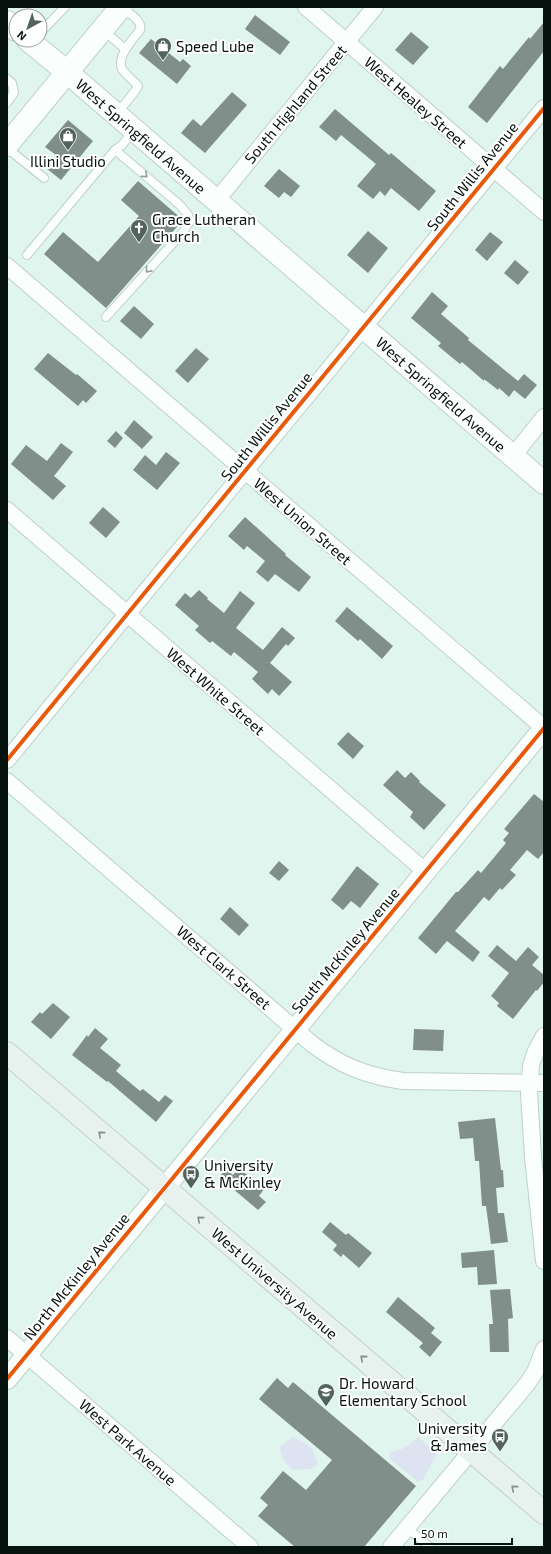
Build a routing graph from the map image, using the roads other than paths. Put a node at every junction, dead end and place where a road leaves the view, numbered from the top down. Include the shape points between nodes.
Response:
1 (65, 7) edge
2 (121, 7) edge
3 (306, 7) edge
4 (375, 7) edge
5 (48, 21) edge
6 (102, 29) junction
7 (346, 42) junction
8 (41, 48) edge
9 (125, 49) junction
10 (67, 72) junction
11 (9, 81) edge
12 (7, 103) edge
13 (544, 108) edge
14 (116, 114) junction
15 (134, 130) junction
16 (7, 145) edge
17 (7, 148) edge
18 (115, 150) junction
19 (494, 169) junction
20 (44, 178) dead end
21 (216, 201) junction
22 (544, 212) edge
23 (27, 255) dead end
24 (7, 266) edge
25 (106, 317) dead end
26 (364, 327) junction
27 (544, 417) edge
28 (513, 456) junction
29 (245, 471) junction
30 (544, 483) edge
31 (7, 510) edge
32 (127, 614) junction
33 (544, 728) edge
34 (7, 760) edge
35 (7, 781) edge
36 (425, 871) junction
37 (295, 1029) junction
38 (544, 1036) edge
39 (7, 1053) edge
40 (537, 1083) edge
41 (164, 1187) junction
42 (544, 1261) edge
43 (7, 1338) edge
44 (544, 1349) edge
45 (27, 1355) junction
46 (7, 1379) edge
47 (471, 1451) junction
48 (544, 1513) edge
49 (407, 1528) junction
50 (384, 1546) edge
51 (250, 1547) edge
52 (430, 1547) edge

1 - 5 lane
2 - 6 main road
2 - 9 lane via 139,22 141,27
3 - 7 street, West Healey Street
4 - 7 street, South Highland Street
6 - 9 lane
6 - 10 main road
7 - 19 street, West Healey Street
7 - 21 street, South Highland Street
8 - 10 main road, West Springfield Avenue
9 - 14 lane via 121,65 138,86
10 - 14 main road, West Springfield Avenue
10 - 16 main road
11 - 12 lane via 14,93
13 - 19 street, South Willis Avenue
14 - 15 main road, West Springfield Avenue
15 - 18 lane
15 - 21 main road, West Springfield Avenue
17 - 20 lane
18 - 23 lane
18 -> 25 lane via 180,205 190,221 184,231
19 - 22 street, West Healey Street
19 - 26 street, South Willis Avenue
21 - 26 main road, West Springfield Avenue
24 - 29 street, West Union Street
26 - 28 main road, West Springfield Avenue
26 - 29 street, South Willis Avenue
27 - 28 street
28 - 30 main road, West Springfield Avenue
29 - 32 street, South Willis Avenue
29 - 33 street, West Union Street
31 - 32 street, West White Street
32 - 34 street, South Willis Avenue
32 - 36 street, West White Street
33 - 36 street, South McKinley Avenue
35 - 37 street, West Clark Street
36 - 37 street, South McKinley Avenue
37 - 40 street, West Clark Street via 340,1062 380,1078
37 - 41 street, South McKinley Avenue
38 - 40 street via 531,1065
41 -> 39 main road, West University Avenue
40 - 42 street via 534,1157
41 - 45 street, North McKinley Avenue
47 -> 41 main road, West University Avenue
43 - 45 street, West Park Avenue
44 - 47 street via 527,1384
45 - 46 street, North McKinley Avenue
45 - 51 street, West Park Avenue
48 -> 47 main road, West University Avenue
47 - 49 street
49 - 50 street
49 - 52 lane

